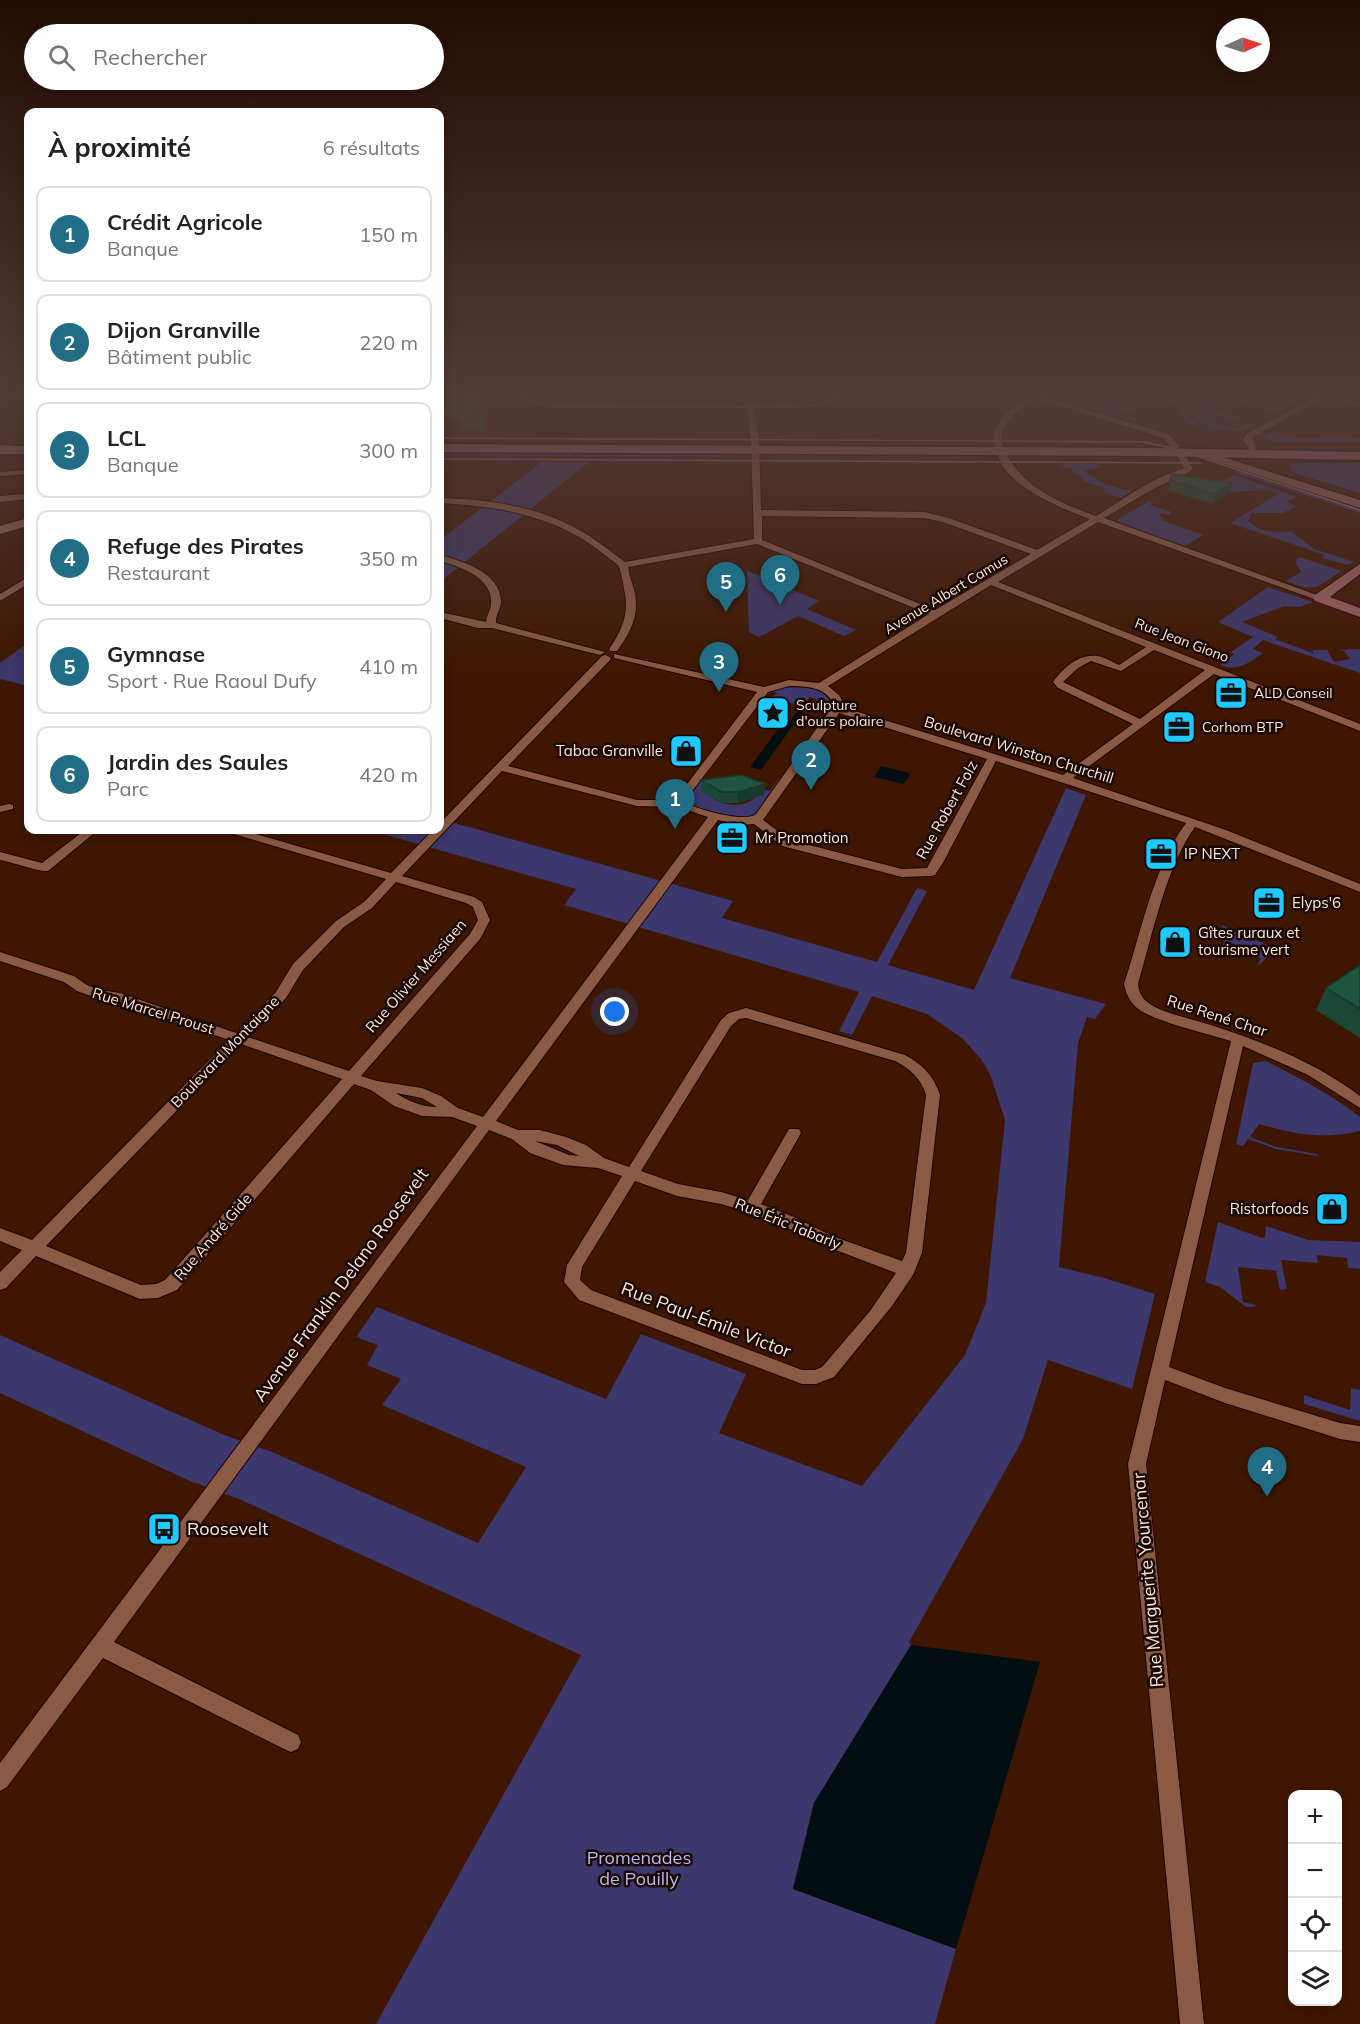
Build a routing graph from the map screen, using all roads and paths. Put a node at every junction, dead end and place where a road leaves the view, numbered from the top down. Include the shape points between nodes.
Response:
1 (756, 491) edge
2 (1035, 491) edge
3 (1148, 491) edge
4 (1322, 491) edge
5 (1340, 491) edge
6 (24, 497) edge
7 (1360, 498) edge
8 (0, 500) edge
9 (444, 500) edge
10 (1360, 504) edge
11 (756, 513) junction
12 (24, 514) edge
13 (0, 521) edge
14 (1098, 521) junction
15 (24, 523) edge
16 (0, 530) edge
17 (758, 541) junction
18 (1039, 554) junction
19 (444, 559) edge
20 (623, 565) junction
21 (1360, 568) edge
22 (24, 583) edge
23 (993, 583) junction
24 (0, 598) edge
25 (1320, 598) junction
26 (1360, 613) edge
27 (936, 614) junction
28 (444, 616) edge
29 (492, 625) junction
30 (1154, 646) junction
31 (609, 654) junction
32 (1214, 669) junction
33 (821, 686) junction
34 (764, 690) junction
35 (837, 709) junction
36 (1140, 723) junction
37 (1360, 728) edge
38 (993, 757) junction
39 (500, 767) junction
40 (1065, 779) junction
41 (681, 804) junction
42 (715, 815) junction
43 (756, 820) junction
44 (1192, 823) junction
45 (444, 824) edge
46 (87, 834) edge
47 (245, 834) edge
48 (434, 834) edge
49 (0, 856) edge
50 (394, 876) junction
51 (1360, 888) edge
52 (1360, 895) edge
53 (0, 956) edge
54 (239, 1038) junction
55 (1238, 1039) junction
56 (350, 1077) junction
57 (1360, 1103) edge
58 (485, 1123) junction
59 (794, 1132) dead end
60 (633, 1174) junction
61 (752, 1207) junction
62 (0, 1234) edge
63 (34, 1249) junction
64 (907, 1270) junction
65 (0, 1283) edge
66 (1160, 1371) junction
67 (1360, 1434) edge
68 (99, 1645) junction
69 (291, 1742) dead end
70 (0, 1780) edge
71 (1192, 2024) edge

1 - 11 street
2 - 14 street
3 - 14 street, Avenue Albert Camus
4 - 10 street
5 - 7 street
6 - 8 street
9 - 20 street via 536,515 585,536
11 - 17 street
11 - 18 street via 924,515
12 - 13 street
14 - 18 street, Avenue Albert Camus
14 - 25 street
15 - 16 street
17 - 20 street
17 - 27 street
18 - 23 street, Avenue Albert Camus
19 - 29 street via 475,571 491,585 496,601
20 - 31 street, Boulevard Montaigne via 632,591 632,614
21 - 25 street
22 - 24 street
23 - 27 street, Avenue Albert Camus
23 - 30 street, Rue Jean Giono
25 - 26 street
27 - 33 street, Avenue Albert Camus
28 - 29 street
29 - 31 street
30 - 32 street, Rue Jean Giono
30 - 36 street via 1121,668 1089,658 1058,682
31 - 34 street
31 - 39 street, Boulevard Montaigne
32 - 36 street
32 - 37 street, Rue Jean Giono
33 - 34 street via 789,682
33 - 35 street via 837,699
34 - 41 street via 709,759 681,798
35 - 38 street, Boulevard Winston Churchill
35 - 43 street
36 - 40 street
38 - 40 street, Boulevard Winston Churchill
38 - 43 street, Rue Robert Folz via 931,872 902,873 786,843
39 - 41 street via 637,803
39 - 45 street, Boulevard Montaigne
40 - 44 street, Boulevard Winston Churchill
41 - 42 street
42 - 43 street via 740,822
42 - 58 street, Avenue Franklin Delano Roosevelt
44 - 51 street, Boulevard Winston Churchill
44 - 52 street, Boulevard Winston Churchill
44 - 55 street, Rue René Char via 1178,842 1132,990 1139,1003 1153,1012
46 - 49 street via 44,868
47 - 50 street
48 - 50 street, Boulevard Montaigne
50 - 54 street, Boulevard Montaigne via 368,905 340,924 298,968 284,992
50 - 56 street, Rue Olivier Messiaen via 470,900 478,905 484,921
53 - 54 street, Rue Marcel Proust via 69,979 99,994
54 - 56 street, Rue Marcel Proust
54 - 63 street, Boulevard Montaigne
55 - 57 street, Rue René Char via 1285,1057
55 - 66 street, Rue Marguerite Yourcenar
56 - 58 street, Rue Marcel Proust via 412,1106 430,1112 453,1112
56 - 63 street, Rue André Gide via 171,1285 140,1292
58 - 60 street, Rue Éric Tabarly via 517,1135 550,1155 599,1162
58 - 68 street, Avenue Franklin Delano Roosevelt
59 - 61 street
60 - 61 street, Rue Éric Tabarly via 677,1190
60 - 64 street, Rue Paul-Émile Victor via 575,1265 572,1282 577,1290 802,1377 828,1372 896,1290
60 - 64 street via 734,1016 754,1015 900,1058 925,1076 934,1101 914,1253
61 - 64 street, Rue Éric Tabarly
62 - 63 street, Rue André Gide
63 - 65 street, Boulevard Montaigne
66 - 67 street via 1225,1395
66 - 71 street, Rue Marguerite Yourcenar via 1137,1464
68 - 69 street
68 - 70 street, Avenue Franklin Delano Roosevelt

